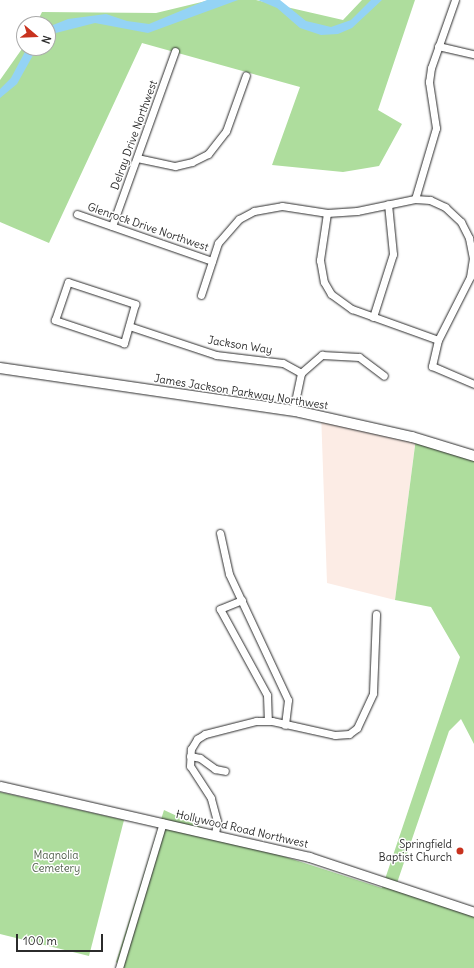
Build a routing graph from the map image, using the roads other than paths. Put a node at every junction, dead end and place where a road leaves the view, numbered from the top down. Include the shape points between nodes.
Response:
1 (455, 0) edge
2 (438, 46) junction
3 (175, 51) dead end
4 (474, 54) edge
5 (246, 75) dead end
6 (137, 158) junction
7 (415, 199) junction
8 (388, 204) junction
9 (327, 213) junction
10 (77, 214) dead end
11 (112, 226) junction
12 (472, 237) edge
13 (212, 261) junction
14 (201, 295) dead end
15 (373, 316) junction
16 (129, 326) junction
17 (438, 340) junction
18 (0, 368) edge
19 (301, 373) junction
20 (384, 376) dead end
21 (474, 384) edge
22 (292, 411) junction
23 (474, 456) edge
24 (220, 533) dead end
25 (242, 600) junction
26 (376, 614) dead end
27 (268, 721) junction
28 (285, 725) junction
29 (190, 756) junction
30 (225, 771) dead end
31 (0, 786) edge
32 (163, 822) junction
33 (215, 834) junction
34 (474, 912) edge
35 (119, 968) edge

1 - 2 street
2 - 4 street
2 - 7 street via 429,82 436,128
3 - 6 street, Delray Drive Northwest
5 - 6 street via 226,131 208,154 192,162 175,166
6 - 11 street, Delray Drive Northwest
7 - 8 street
7 - 12 street via 430,200 445,207
8 - 9 street
8 - 15 street via 393,254
9 - 13 street via 282,206 254,211 227,231
9 - 15 street via 320,260 324,282 342,304
10 - 11 street, Glenrock Drive Northwest
11 - 13 street, Glenrock Drive Northwest
12 - 17 street via 473,258 470,277
13 - 14 street
15 - 17 street
16 - 16 street via 135,304 68,282 55,320 124,344
16 - 19 street, Jackson Way via 216,354 283,363
17 - 21 street via 432,366
18 - 22 main road, James Jackson Parkway Northwest
19 - 20 street via 317,358 331,354 359,357
19 - 22 street
22 - 23 main road, James Jackson Parkway Northwest via 356,423
24 - 25 street via 229,574
25 - 27 street via 220,609 267,695
25 - 28 street via 288,700
26 - 28 street via 373,692 357,728 349,734 335,735
27 - 28 street
27 - 29 street via 256,721 205,734 197,739
29 - 30 street via 200,758 215,769
29 - 33 street via 190,766 211,798 217,821
31 - 32 street, Hollywood Road Northwest
32 - 33 street, Hollywood Road Northwest
32 - 35 street
33 - 34 street, Hollywood Road Northwest via 309,857

